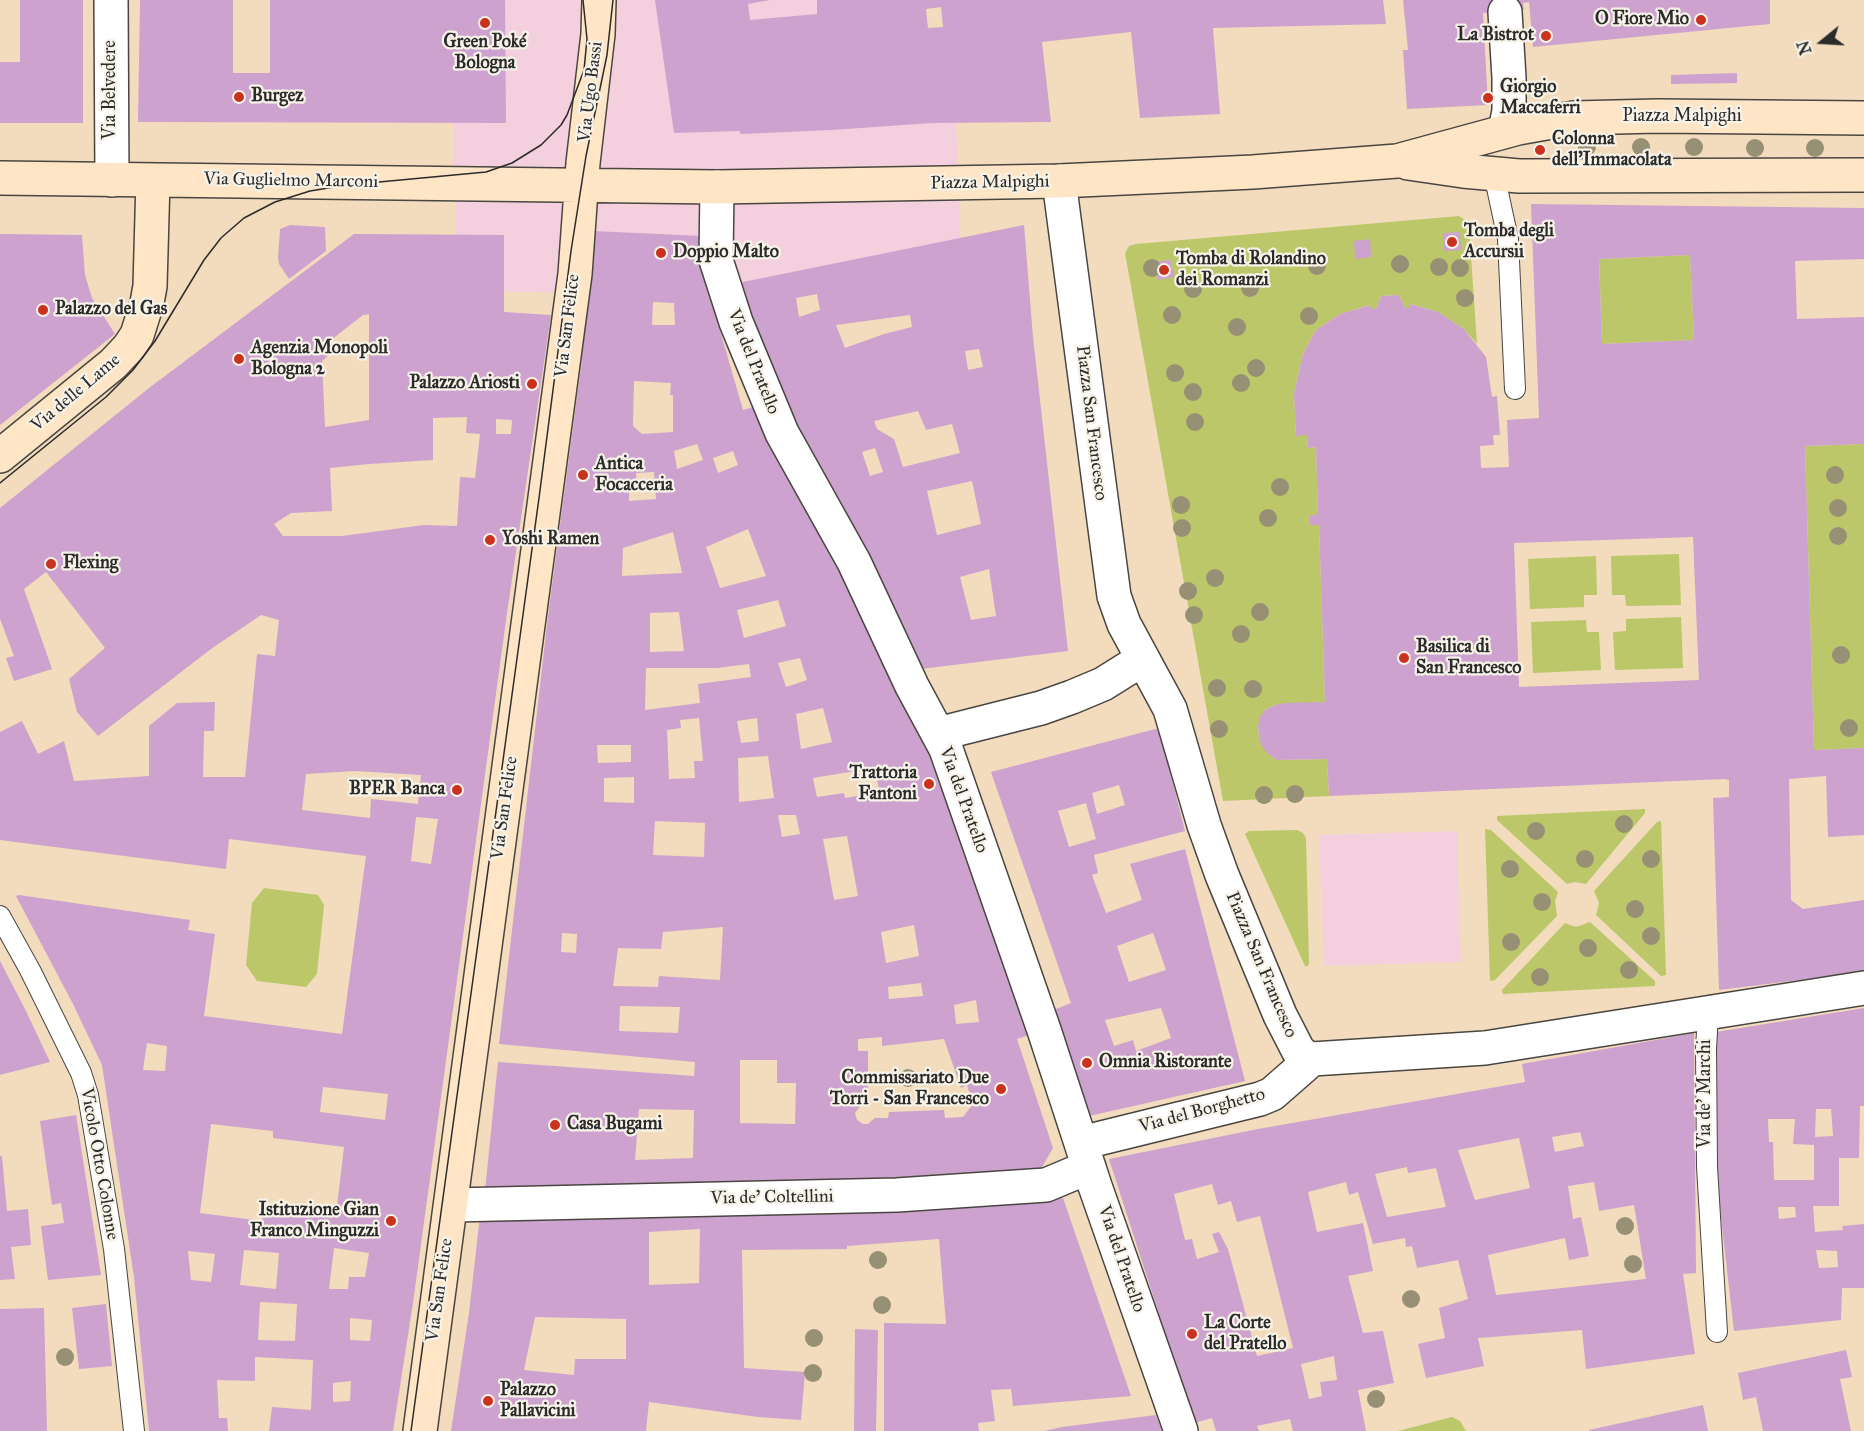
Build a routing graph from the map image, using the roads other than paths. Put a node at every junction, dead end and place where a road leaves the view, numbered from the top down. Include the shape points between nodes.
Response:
1 (111, 0) edge
2 (599, 0) edge
3 (1505, 12) dead end
4 (1864, 118) edge
5 (1505, 131) junction
6 (1397, 161) junction
7 (1494, 174) junction
8 (1864, 175) edge
9 (0, 178) edge
10 (112, 180) junction
11 (153, 180) junction
12 (1059, 181) junction
13 (581, 184) junction
14 (717, 187) junction
15 (1515, 388) dead end
16 (0, 456) edge
17 (1143, 659) junction
18 (938, 734) junction
19 (0, 916) edge
20 (1864, 988) edge
21 (1708, 1014) junction
22 (1312, 1059) junction
23 (1088, 1165) junction
24 (452, 1205) junction
25 (1717, 1332) dead end
26 (134, 1431) edge
27 (420, 1431) edge
28 (1181, 1431) edge

1 - 10 street, Via Belvedere
2 - 13 street, Via Ugo Bassi
3 - 5 street via 1509,111
4 - 5 street, Piazza Malpighi via 1593,117
5 - 6 street, Piazza Malpighi
6 - 7 street, Piazza Malpighi
6 - 12 street, Piazza Malpighi
7 - 8 street, Piazza Malpighi
7 - 15 lane via 1508,239
9 - 10 street, Via Guglielmo Marconi
10 - 11 street, Via Guglielmo Marconi
11 - 13 street, Via Guglielmo Marconi
11 - 16 street, Via delle Lame via 150,286 137,335 108,369
12 - 14 street, Piazza Malpighi
12 - 17 street, Piazza San Francesco via 1111,581 1118,612
13 - 14 street, Piazza Malpighi
13 - 24 street, Via San Felice via 575,274
14 - 18 street, Via del Pratello via 716,260 736,322 782,433 854,562
17 - 18 street via 1080,694
17 - 22 street, Piazza San Francesco via 1175,720 1204,825 1280,1015 1298,1050
18 - 23 street, Via del Pratello via 951,762
19 - 26 lane, Vicolo Otto Colonne via 30,970 88,1095 114,1250
20 - 21 street, Via de' Marchi
21 - 22 street via 1507,1046
21 - 25 lane, Via de' Marchi via 1707,1167
22 - 23 street, Via del Borghetto via 1272,1094
23 - 24 street, Via de' Coltellini via 1046,1185 897,1195
23 - 28 street, Via del Pratello
24 - 27 street, Via San Felice

